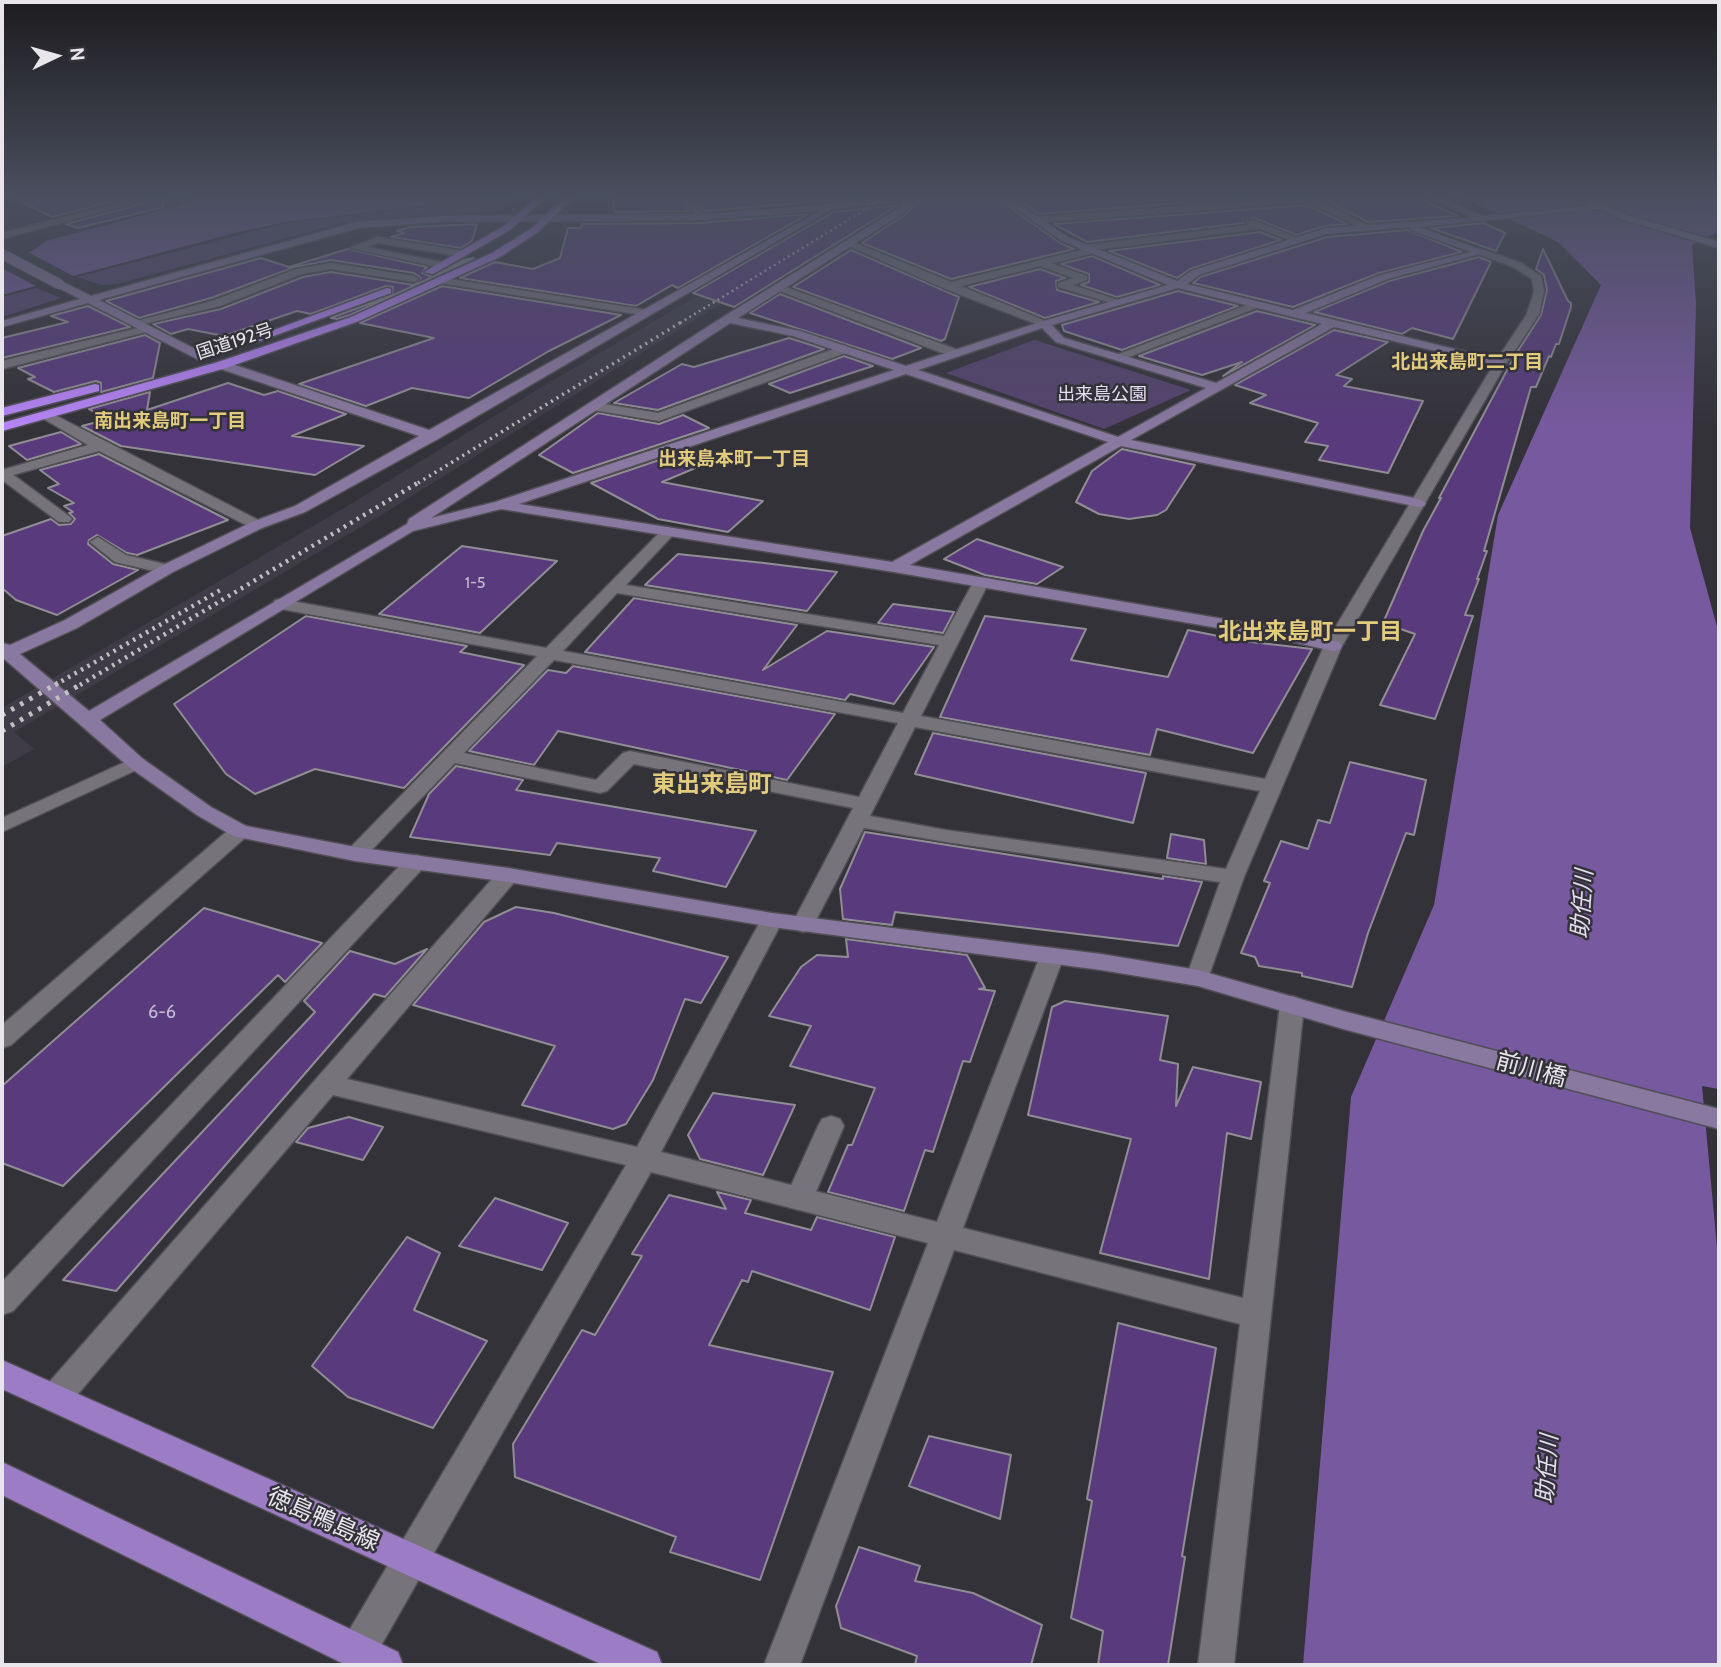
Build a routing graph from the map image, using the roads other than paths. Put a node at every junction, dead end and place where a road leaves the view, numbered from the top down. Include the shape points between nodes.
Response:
1 (38, 273) edge
2 (185, 273) edge
3 (295, 273) edge
4 (374, 273) edge
5 (427, 273) edge
6 (460, 273) edge
7 (718, 273) edge
8 (800, 273) edge
9 (916, 273) edge
10 (1001, 273) edge
11 (1068, 273) edge
12 (1147, 273) edge
13 (1196, 273) edge
14 (1398, 273) edge
15 (1529, 273) edge
16 (414, 279) junction
17 (444, 281) junction
18 (1178, 285) junction
19 (947, 286) junction
20 (778, 287) junction
21 (91, 299) junction
22 (1118, 303) junction
23 (1255, 305) junction
24 (647, 313) junction
25 (1293, 314) junction
26 (727, 320) junction
27 (2, 324) edge
28 (1044, 324) junction
29 (1330, 324) junction
30 (140, 326) junction
31 (235, 346) dead end
32 (844, 349) junction
33 (957, 354) junction
34 (1117, 356) junction
35 (195, 359) joint
36 (1500, 364) junction
37 (2, 365) edge
38 (222, 365) junction
39 (911, 371) junction
40 (1214, 386) junction
41 (593, 406) junction
42 (2, 412) edge
43 (49, 416) junction
44 (2, 427) edge
45 (433, 436) junction
46 (1120, 442) junction
47 (100, 446) junction
48 (2, 474) edge
49 (1419, 503) junction
50 (500, 505) junction
51 (64, 519) dead end
52 (257, 525) junction
53 (408, 528) junction
54 (668, 531) junction
55 (98, 542) dead end
56 (894, 566) junction
57 (167, 569) junction
58 (981, 582) junction
59 (614, 588) junction
60 (281, 604) junction
61 (950, 642) junction
62 (1333, 646) junction
63 (4, 653) edge
64 (550, 653) junction
65 (87, 720) junction
66 (909, 720) junction
67 (450, 756) junction
68 (136, 763) junction
69 (1274, 787) junction
70 (861, 812) junction
71 (2, 826) edge
72 (240, 831) junction
73 (355, 855) junction
74 (416, 862) junction
75 (508, 875) junction
76 (1233, 877) junction
77 (772, 920) junction
78 (803, 924) junction
79 (1052, 956) junction
80 (1198, 978) junction
81 (1292, 1006) junction
82 (2, 1039) edge
83 (328, 1084) junction
84 (1719, 1119) edge
85 (831, 1126) dead end
86 (644, 1159) junction
87 (799, 1199) junction
88 (946, 1236) junction
89 (2, 1302) edge
90 (1257, 1315) junction
91 (2, 1374) edge
92 (55, 1398) junction
93 (2, 1478) edge
94 (413, 1560) junction
95 (378, 1662) edge
96 (644, 1665) edge
97 (782, 1665) edge
98 (1216, 1665) edge

1 - 21 street, bridge
2 - 21 street
3 - 30 street via 216,304
4 - 16 street
5 - 16 highway, 国道192号
6 - 17 highway, 国道192号
7 - 24 street
8 - 20 street
9 - 19 street
10 - 19 street
11 - 22 street via 1083,278 1062,285
12 - 18 street
13 - 18 street
14 - 25 street
15 - 36 street via 1537,278 1539,291 1533,314
16 - 31 highway, 国道192号
17 - 24 street
17 - 38 highway, 国道192号 via 355,319
18 - 22 street
18 - 23 street
19 - 28 street
20 - 26 street
20 - 33 street
21 - 27 street
21 - 30 street
22 - 28 street
23 - 25 street
23 - 34 street
24 - 45 street
25 - 29 street
26 - 32 street via 780,328
26 - 41 street
28 - 33 street
28 - 34 street via 1060,340
29 - 36 street
29 - 40 street
30 - 35 street
30 - 37 street
32 - 39 street
32 - 41 street via 659,417
33 - 39 street
34 - 40 street
35 - 42 highway, 国道192号
36 - 49 street
38 - 43 highway, 国道192号
38 - 45 street
39 - 46 street
39 - 50 street
40 - 46 street
41 - 53 street
43 - 44 highway, 国道192号
43 - 47 street
45 - 52 street via 300,509
46 - 49 street
46 - 56 street
47 - 48 street
47 - 52 street
48 - 51 street
49 - 62 street
50 - 53 street
50 - 54 street
52 - 57 street
53 - 60 street
54 - 56 street
54 - 59 street
55 - 57 street via 121,559
56 - 58 street
57 - 63 street via 71,624
58 - 61 street
58 - 62 street
59 - 61 street
59 - 64 street
60 - 64 street
60 - 65 street
61 - 66 street
62 - 69 street
63 - 65 street, 前川橋
64 - 66 street
64 - 67 street
65 - 68 street, 前川橋
66 - 69 street
66 - 70 street
67 - 70 street via 600,787 630,757
67 - 73 street
68 - 71 street
68 - 72 street, 前川橋
69 - 76 street
70 - 76 street via 946,836
70 - 78 street
72 - 73 street, 前川橋
72 - 82 street
73 - 74 street, 前川橋
74 - 75 street, 前川橋
74 - 89 street
75 - 77 street, 前川橋
75 - 83 street
76 - 80 street
77 - 78 street, 前川橋
77 - 86 street
78 - 79 street, 前川橋
79 - 80 street, 前川橋
79 - 88 street
80 - 81 street, 前川橋
81 - 84 street, 前川橋
81 - 90 street
83 - 86 street
83 - 92 street
85 - 87 street
86 - 87 street
86 - 94 street
87 - 88 street
88 - 90 street
88 - 97 street
90 - 98 street
91 - 92 main road, 徳島鴨島線
92 - 94 main road, 徳島鴨島線
93 - 95 main road
94 - 95 street
94 - 96 main road, 徳島鴨島線

